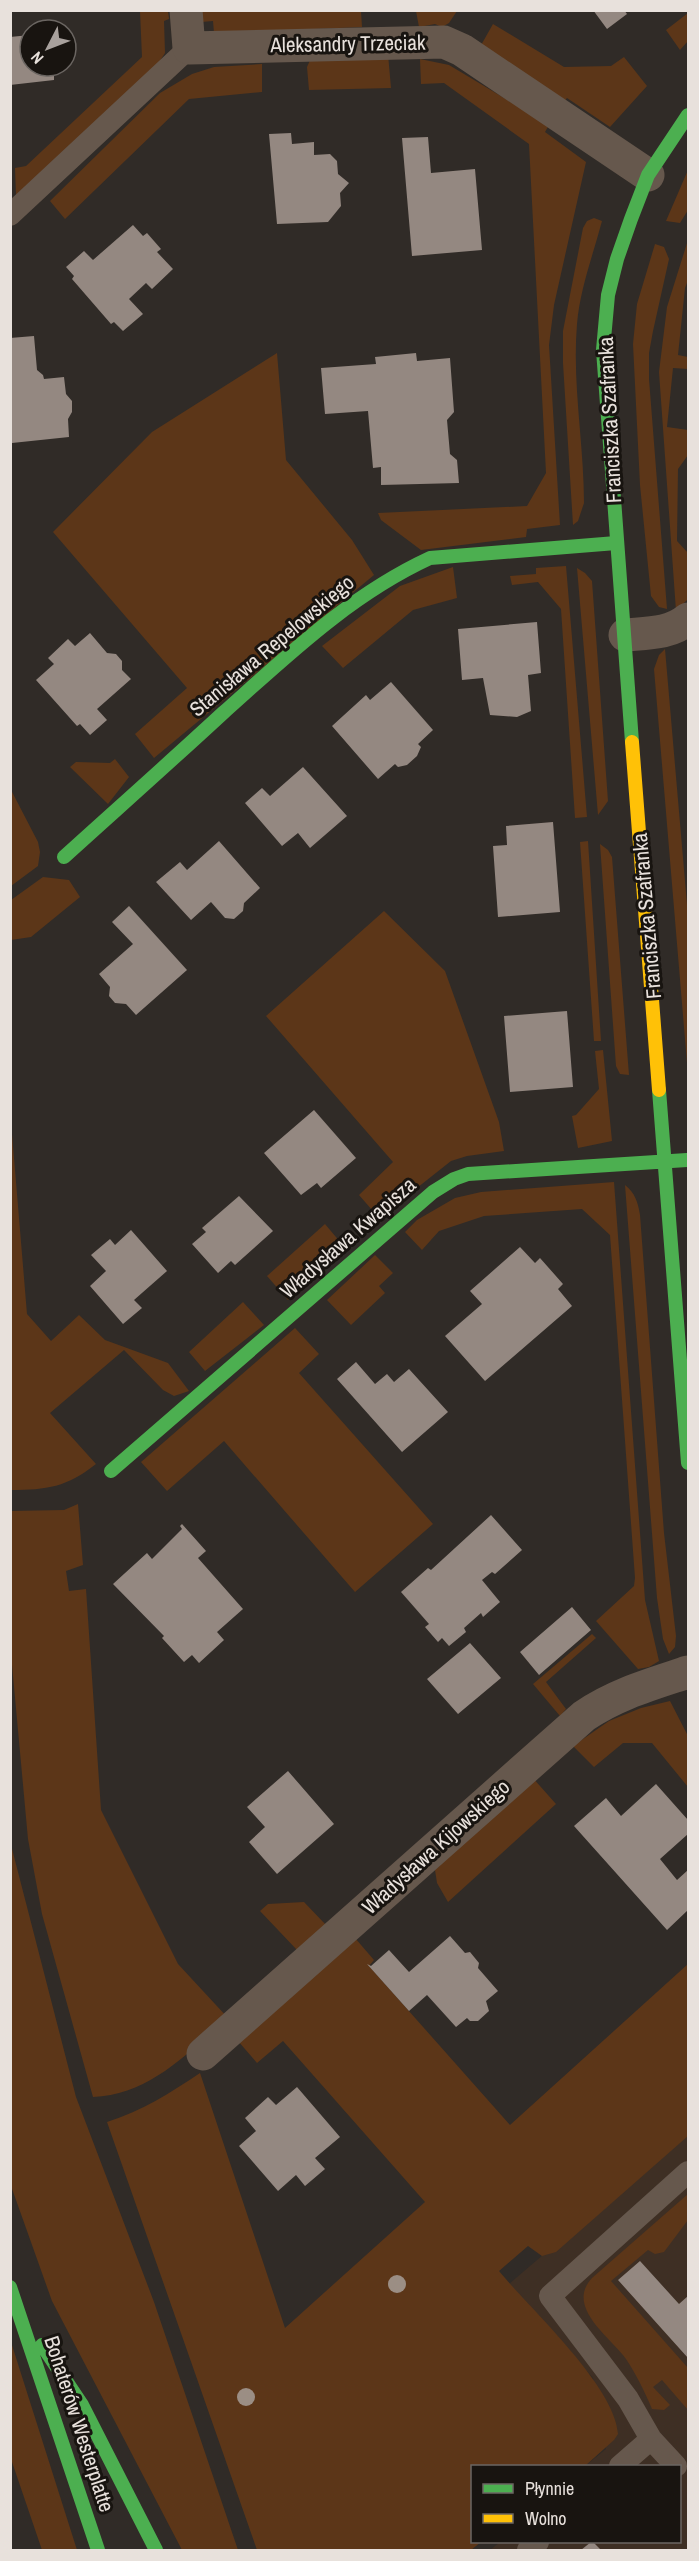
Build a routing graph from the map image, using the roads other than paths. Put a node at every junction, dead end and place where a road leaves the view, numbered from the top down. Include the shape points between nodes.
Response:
1 (186, 10) edge
2 (189, 48) junction
3 (688, 115) edge
4 (648, 175) junction
5 (10, 215) edge
6 (616, 543) junction
7 (688, 619) edge
8 (625, 635) junction
9 (64, 856) dead end
10 (688, 1160) edge
11 (666, 1161) junction
12 (688, 1463) edge
13 (111, 1471) dead end
14 (688, 1672) edge
15 (203, 2054) dead end
16 (688, 2172) edge
17 (10, 2287) edge
18 (19, 2310) junction
19 (651, 2439) junction
20 (621, 2465) edge
21 (675, 2465) edge
22 (98, 2550) edge
23 (156, 2550) edge

1 - 2 street
2 - 4 street, Aleksandry Trzeciak via 444,42 462,50
2 - 5 lane
3 - 4 street, Franciszka Szafranka
4 - 6 street, Franciszka Szafranka via 617,259 608,295 603,350
6 - 8 street, Franciszka Szafranka
6 - 9 street, Stanisława Repelowskiego via 430,558 403,569 303,642
7 - 8 street via 679,627 658,633
8 - 11 street, Franciszka Szafranka
10 - 11 street
11 - 12 street, Franciszka Szafranka
11 - 13 street, Władysława Kwapisza via 468,1174 454,1179 418,1205
14 - 15 street, Władysława Kijowskiego via 603,1702 584,1716
16 - 19 lane via 550,2296 628,2399
17 - 18 street, Bohaterów Westerplatte
18 - 22 street, Bohaterów Westerplatte
18 - 23 street, Bohaterów Westerplatte via 82,2405
19 - 20 lane
19 - 21 lane

